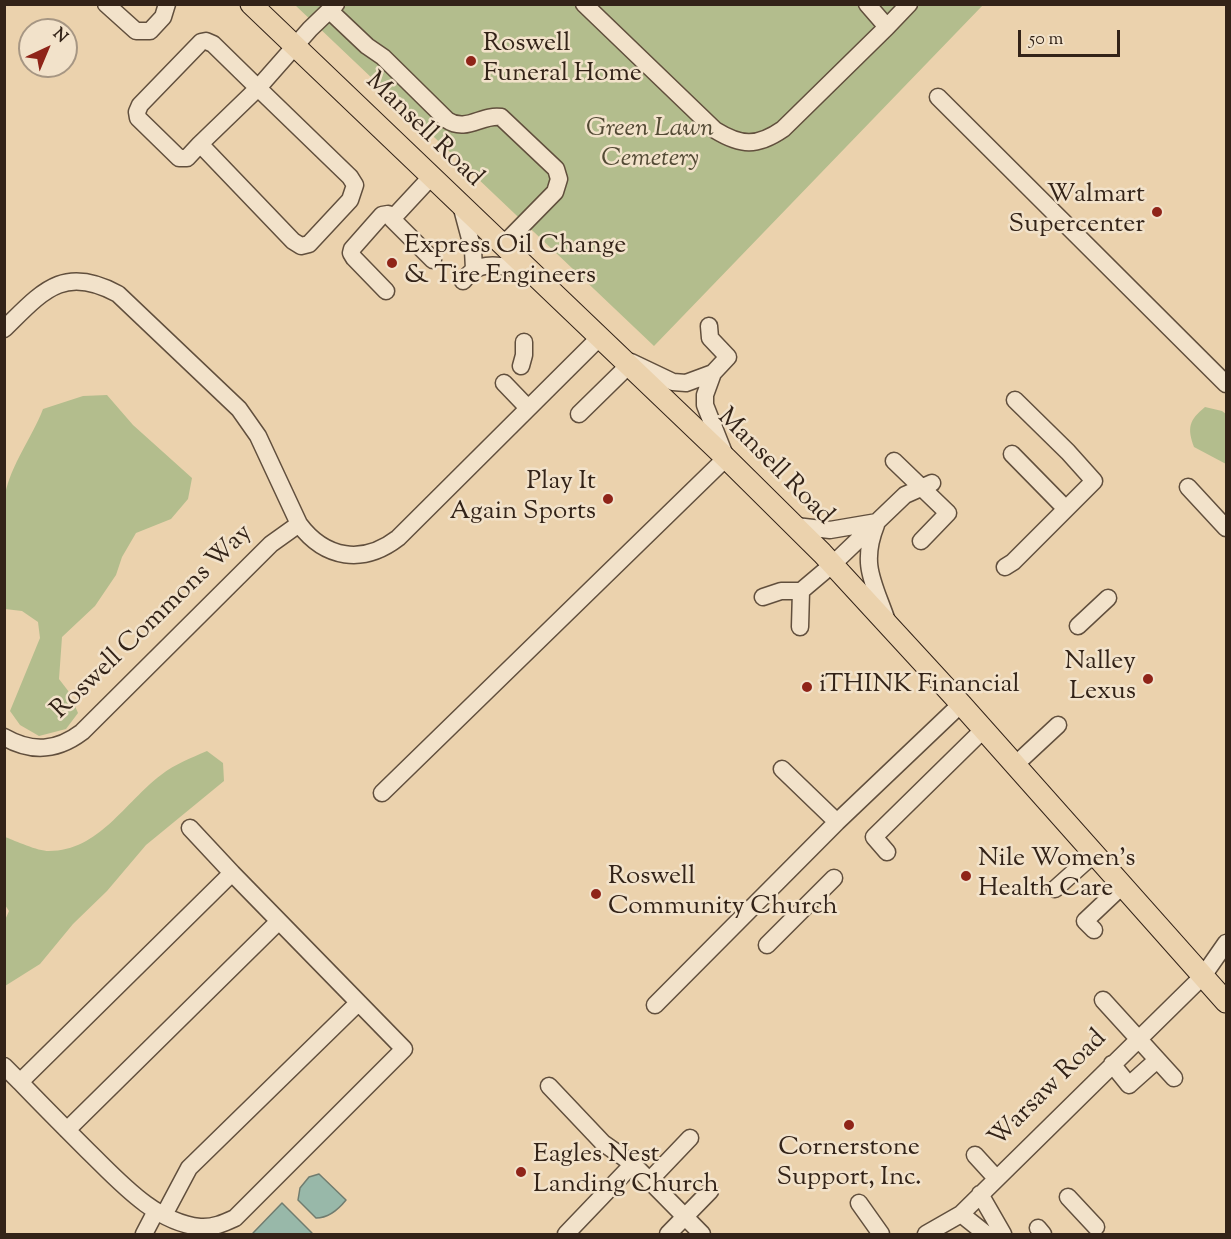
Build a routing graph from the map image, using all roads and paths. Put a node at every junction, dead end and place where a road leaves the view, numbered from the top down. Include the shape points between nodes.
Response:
1 (106, 4) edge
2 (167, 4) edge
3 (584, 4) edge
4 (867, 4) edge
5 (909, 4) edge
6 (259, 7) edge
7 (333, 8) edge
8 (887, 27) junction
9 (295, 46) junction
10 (258, 88) junction
11 (938, 97) dead end
12 (200, 144) junction
13 (431, 177) junction
14 (461, 205) junction
15 (392, 219) junction
16 (503, 245) junction
17 (433, 260) dead end
18 (534, 274) junction
19 (386, 291) dead end
20 (709, 326) dead end
21 (4, 329) edge
22 (600, 337) junction
23 (524, 342) dead end
24 (624, 361) junction
25 (521, 366) dead end
26 (713, 373) junction
27 (504, 383) dead end
28 (1227, 384) edge
29 (1015, 400) dead end
30 (528, 408) junction
31 (579, 414) dead end
32 (1012, 454) dead end
33 (726, 458) junction
34 (894, 461) dead end
35 (927, 486) junction
36 (1188, 487) dead end
37 (1066, 509) junction
38 (878, 521) junction
39 (300, 524) junction
40 (796, 526) junction
41 (1227, 528) edge
42 (921, 541) dead end
43 (833, 564) junction
44 (1005, 567) dead end
45 (801, 591) junction
46 (763, 597) dead end
47 (1108, 598) dead end
48 (889, 625) junction
49 (1078, 626) dead end
50 (800, 627) dead end
51 (961, 704) junction
52 (1058, 725) dead end
53 (984, 729) junction
54 (4, 737) edge
55 (1015, 765) junction
56 (783, 769) dead end
57 (382, 793) dead end
58 (837, 822) junction
59 (190, 828) dead end
60 (887, 852) dead end
61 (1094, 854) junction
62 (232, 873) junction
63 (834, 878) dead end
64 (1122, 886) junction
65 (1054, 889) dead end
66 (279, 921) junction
67 (1094, 930) dead end
68 (1227, 943) edge
69 (767, 945) dead end
70 (1227, 962) edge
71 (1203, 976) junction
72 (1103, 1000) dead end
73 (1227, 1002) edge
74 (358, 1003) junction
75 (655, 1005) dead end
76 (1138, 1038) junction
77 (1157, 1060) junction
78 (1112, 1064) junction
79 (4, 1066) edge
80 (1174, 1078) dead end
81 (20, 1082) junction
82 (549, 1086) dead end
83 (67, 1130) junction
84 (690, 1138) dead end
85 (975, 1155) dead end
86 (633, 1164) junction
87 (996, 1178) junction
88 (649, 1181) junction
89 (710, 1191) dead end
90 (980, 1194) junction
91 (1068, 1197) dead end
92 (859, 1203) dead end
93 (961, 1214) junction
94 (685, 1217) junction
95 (167, 1221) edge
96 (1096, 1227) dead end
97 (144, 1234) edge
98 (566, 1234) edge
99 (668, 1234) edge
100 (702, 1234) edge
101 (881, 1234) edge
102 (926, 1234) edge
103 (986, 1234) edge
104 (1003, 1234) edge

1 - 2 street via 136,31 150,31 163,17
3 - 8 street via 715,130 745,143 765,140 783,129
4 - 8 street
5 - 8 street
6 - 9 main road, Mansell Road
7 - 9 street
7 - 16 street via 367,46 447,120 461,126 493,115 501,117 556,170 559,180 555,192
9 - 10 street
9 - 13 main road, Mansell Road
10 - 12 street
10 - 12 street via 213,44 201,42 137,112 138,118 179,158 187,158
10 - 12 street via 355,185 350,200 309,244 301,246 293,241
11 - 28 street
13 - 14 main road, Mansell Road
13 - 15 street
14 - 16 main road, Mansell Road
14 - 18 street via 473,250 472,273 510,266
15 - 17 street
15 - 19 street via 388,214 382,215 351,249
16 - 18 main road, Mansell Road
18 - 22 main road, Mansell Road
20 - 26 street via 710,338 728,357
21 - 39 street via 40,295 57,285 78,280 99,284 118,294 239,409 258,436
22 - 24 main road, Mansell Road
22 - 30 street
23 - 25 street
24 - 26 street via 673,382
24 - 31 street
24 - 33 main road, Mansell Road
26 - 33 street via 705,405
27 - 30 street
29 - 37 street via 1094,481
30 - 39 street via 388,546 363,555 339,554 317,543
32 - 37 street
33 - 40 main road, Mansell Road
33 - 57 street
34 - 35 street
35 - 38 street via 905,495
35 - 42 street via 948,513
36 - 41 street
37 - 44 street
38 - 40 street via 830,530
38 - 43 street
38 - 48 street via 868,552 868,566
39 - 54 street, Roswell Commons Way via 271,544 77,736 45,748 18,745
40 - 43 main road, Mansell Road
43 - 45 street
43 - 48 main road, Mansell Road
45 - 46 street via 781,591
45 - 50 street
47 - 49 street
48 - 51 main road, Mansell Road
51 - 53 main road, Mansell Road
51 - 58 street
52 - 55 street
53 - 55 main road, Mansell Road
53 - 60 street via 874,837
55 - 61 main road, Mansell Road
56 - 58 street
58 - 75 street
59 - 62 street
61 - 64 main road, Mansell Road
61 - 65 street
62 - 66 street
62 - 81 street
63 - 69 street
64 - 67 street via 1085,921
64 - 71 main road, Mansell Road
66 - 74 street
66 - 83 street
68 - 71 street
70 - 71 street
71 - 73 main road, Mansell Road
71 - 76 street, Warsaw Road
72 - 76 street
74 - 95 street via 189,1168
74 - 95 street via 404,1049 235,1218 200,1227
76 - 77 street
76 - 78 street, Warsaw Road
77 - 78 street via 1129,1085
77 - 80 street
78 - 87 street, Warsaw Road
79 - 81 street
81 - 83 street
82 - 86 street via 603,1143
83 - 95 street via 125,1188
84 - 88 street
85 - 87 street
86 - 88 street
86 - 98 street
87 - 90 street, Warsaw Road
88 - 94 street
89 - 94 street
90 - 93 street, Warsaw Road
90 - 104 street
91 - 96 street
92 - 101 street
93 - 102 street, Warsaw Road
93 - 103 street
94 - 99 street
94 - 100 street
95 - 97 street

